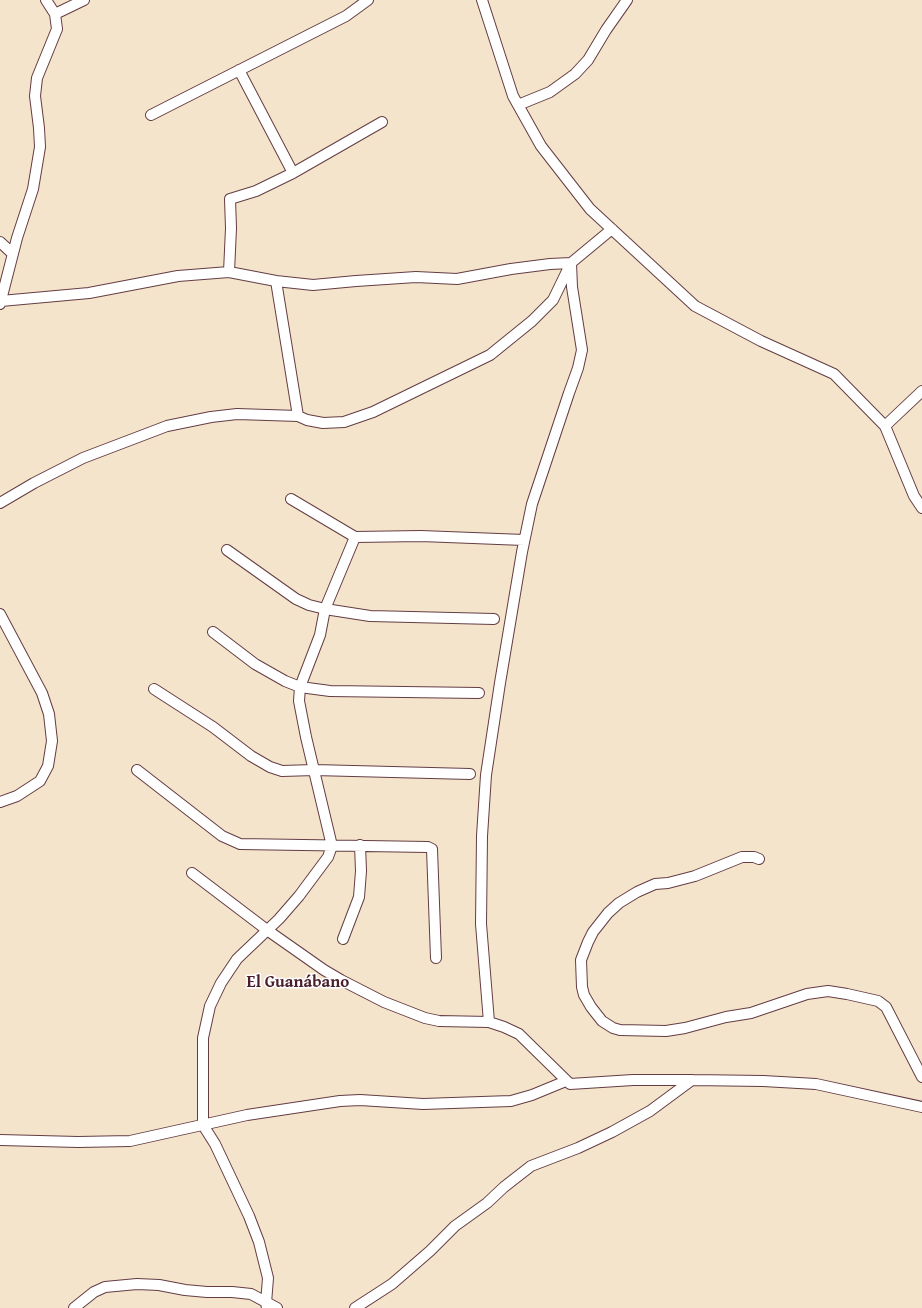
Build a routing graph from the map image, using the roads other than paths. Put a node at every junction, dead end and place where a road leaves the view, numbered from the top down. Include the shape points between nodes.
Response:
1 (46, 0) edge
2 (84, 0) edge
3 (482, 0) edge
4 (628, 0) edge
5 (367, 1) edge
6 (55, 14) junction
7 (239, 70) junction
8 (518, 105) junction
9 (151, 115) dead end
10 (382, 122) dead end
11 (293, 173) junction
12 (612, 229) junction
13 (0, 242) edge
14 (13, 254) junction
15 (571, 263) junction
16 (229, 272) junction
17 (276, 281) junction
18 (1, 303) edge
19 (922, 391) edge
20 (298, 416) junction
21 (885, 426) junction
22 (291, 500) dead end
23 (0, 503) edge
24 (922, 508) edge
25 (355, 537) junction
26 (524, 540) junction
27 (227, 550) dead end
28 (325, 609) junction
29 (0, 614) edge
30 (494, 619) dead end
31 (213, 632) dead end
32 (300, 687) junction
33 (154, 690) dead end
34 (478, 693) dead end
35 (137, 770) dead end
36 (314, 770) junction
37 (470, 774) dead end
38 (0, 802) edge
39 (360, 845) junction
40 (332, 846) junction
41 (759, 859) dead end
42 (192, 873) dead end
43 (267, 930) junction
44 (343, 939) dead end
45 (436, 958) dead end
46 (489, 1022) junction
47 (922, 1077) edge
48 (692, 1080) junction
49 (566, 1081) junction
50 (922, 1107) edge
51 (203, 1125) junction
52 (0, 1140) edge
53 (267, 1305) edge
54 (74, 1308) edge
55 (277, 1308) edge
56 (356, 1308) edge

1 - 6 street
2 - 6 street
3 - 8 street
4 - 8 street via 588,60 575,74 550,92
5 - 7 street via 346,16
6 - 14 street via 57,29 37,78 35,96 40,147 33,189
7 - 9 street
7 - 11 street
8 - 12 street via 541,146 590,209
10 - 11 street
11 - 16 street via 256,191 230,199
12 - 15 street
12 - 21 street via 695,306 761,341 834,374
13 - 14 street
14 - 18 street
15 - 17 street via 511,268 457,280 416,277 313,285
15 - 20 street via 553,300 532,321 490,355 422,390 344,422 322,423
15 - 26 street via 572,287 582,350 532,504
16 - 17 street
16 - 18 street via 178,276 89,293
17 - 20 street
19 - 21 street
20 - 23 street via 238,414 167,426 83,458 34,482
21 - 24 street via 914,496
22 - 25 street
25 - 26 street via 421,536
25 - 28 street
26 - 46 street via 486,775 481,924
27 - 28 street via 296,599
28 - 30 street via 370,616
28 - 32 street via 320,634
29 - 38 street via 42,693 49,714 52,741 48,766 40,781 17,796
31 - 32 street via 255,664
32 - 34 street via 330,691
32 - 36 street via 299,700
33 - 36 street via 270,767 282,772
35 - 40 street via 222,836 240,844
36 - 37 street
36 - 40 street
39 - 40 street
39 - 44 street via 359,897
39 - 45 street via 432,849
40 - 43 street via 328,857 299,896
41 - 47 street via 742,857 695,876 655,884 637,892 608,913 593,932 581,960 582,987 591,1007 602,1021 613,1028 666,1031 686,1028 713,1019 751,1013 812,993 828,991 847,994 878,1001 886,1007
42 - 43 street
43 - 46 street via 324,970 384,1002 438,1021
43 - 51 street via 238,959 221,983 210,1006 203,1038
46 - 49 street via 519,1034
48 - 49 street via 570,1084
48 - 50 street via 816,1084
48 - 56 street via 650,1111 612,1132 531,1166 455,1226 392,1284
49 - 51 street via 532,1096 511,1101 423,1104 340,1101 247,1115
51 - 52 street via 130,1142
51 - 53 street via 249,1216 259,1242 268,1278
53 - 54 street via 251,1294 137,1284 105,1287 94,1292
53 - 55 street

